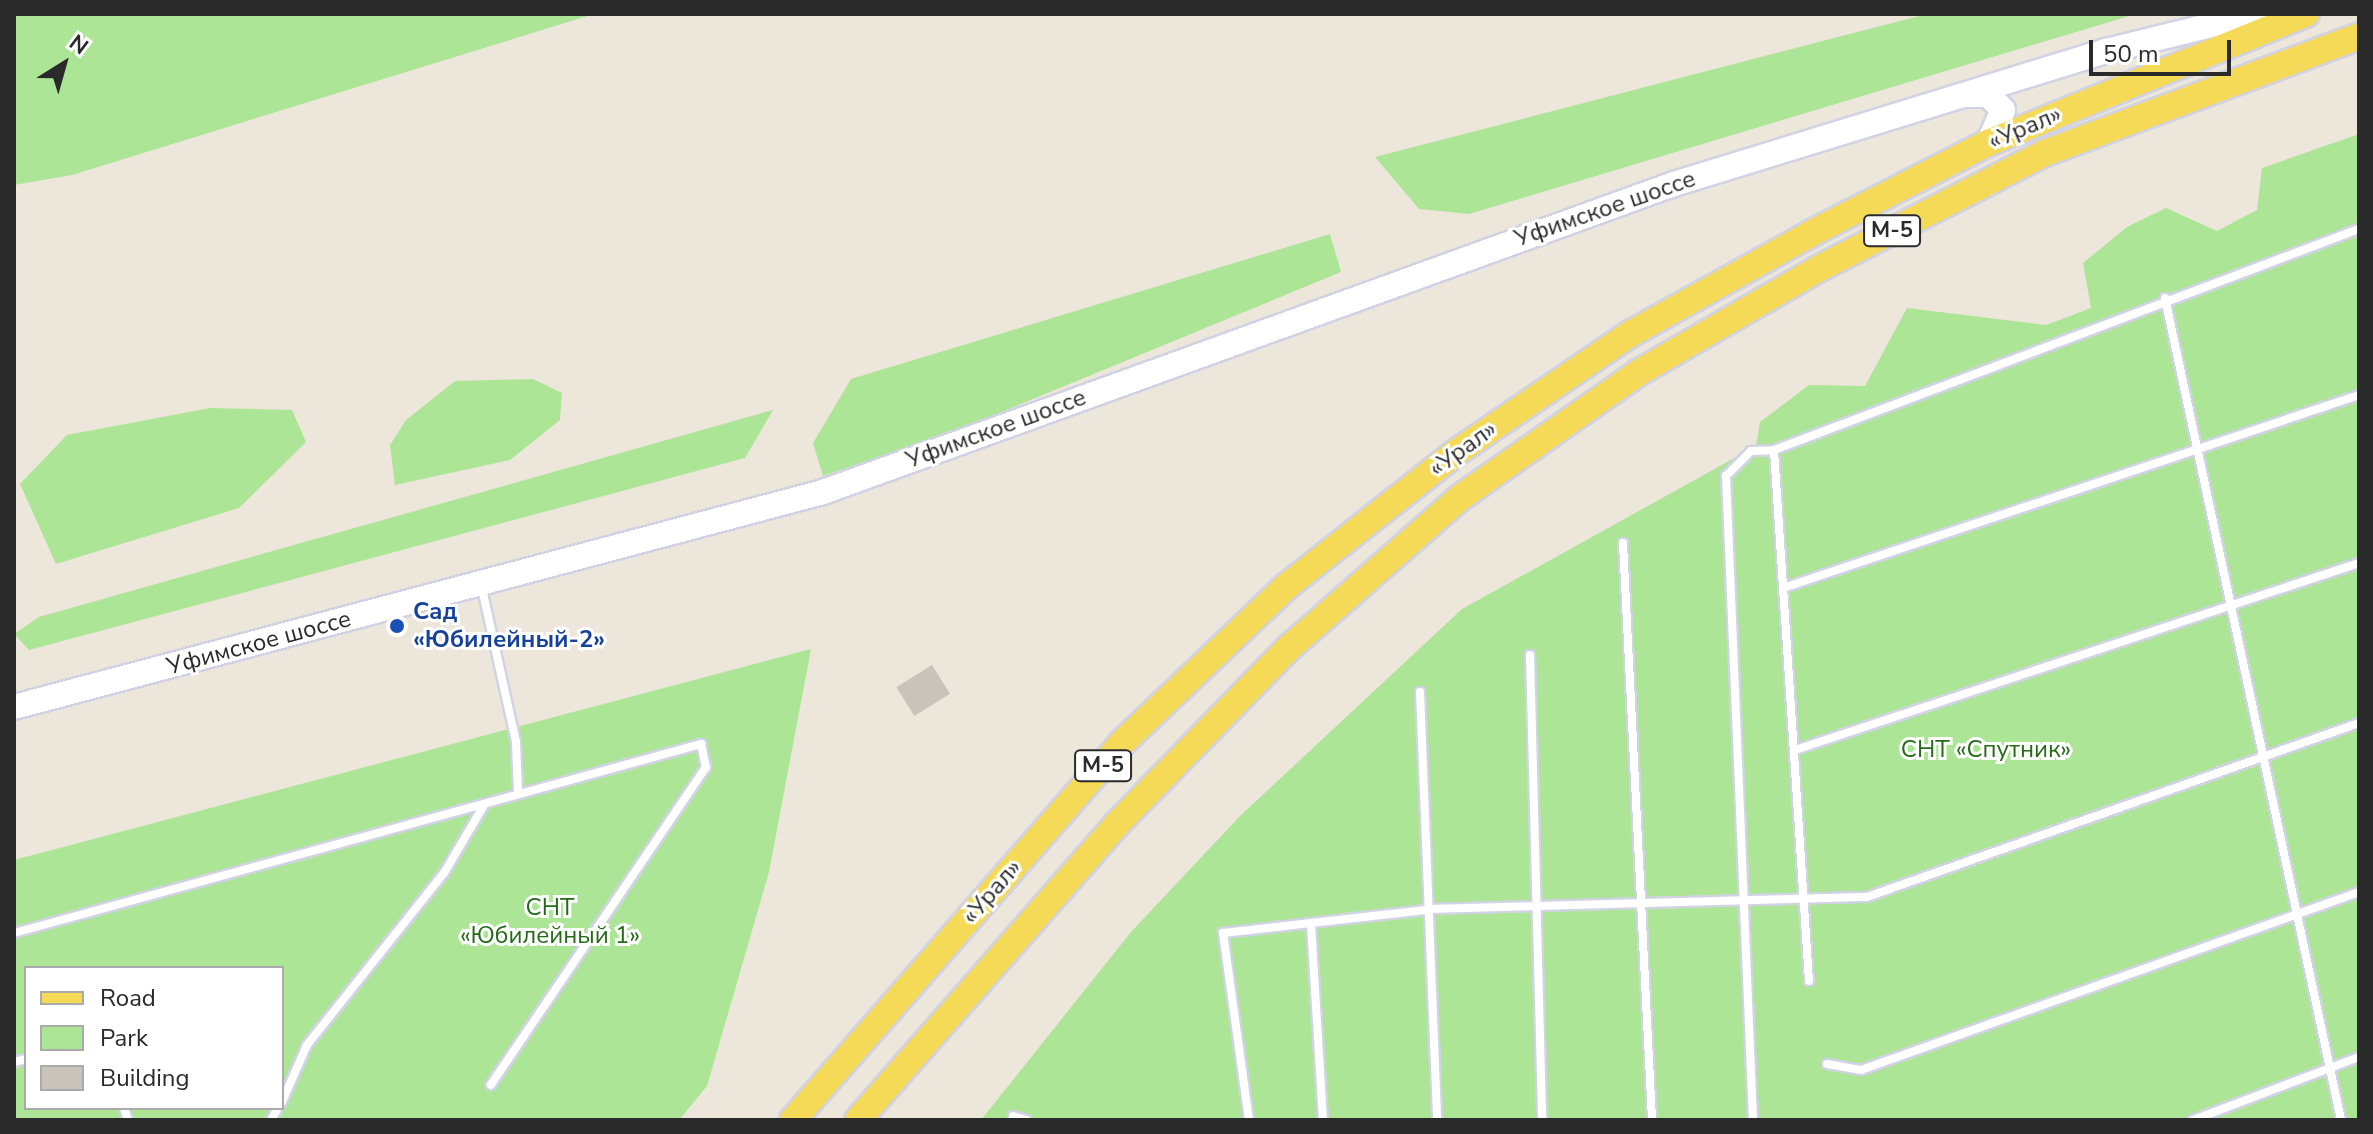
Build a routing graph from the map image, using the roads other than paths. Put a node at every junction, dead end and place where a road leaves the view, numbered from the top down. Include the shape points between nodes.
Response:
1 (2257, 14) edge
2 (2306, 14) edge
3 (2359, 36) edge
4 (1960, 95) junction
5 (1988, 143) junction
6 (2359, 229) edge
7 (2165, 298) junction
8 (2359, 395) edge
9 (1774, 450) junction
10 (2197, 451) junction
11 (1623, 543) dead end
12 (2359, 563) edge
13 (481, 584) junction
14 (1783, 588) junction
15 (2230, 608) junction
16 (1530, 655) dead end
17 (1420, 692) dead end
18 (14, 707) edge
19 (2359, 723) edge
20 (1795, 750) junction
21 (2261, 757) junction
22 (518, 791) junction
23 (483, 806) junction
24 (2359, 892) edge
25 (1805, 897) junction
26 (1742, 900) junction
27 (1641, 901) junction
28 (1534, 904) junction
29 (1433, 909) junction
30 (2297, 914) junction
31 (1311, 924) junction
32 (14, 933) edge
33 (1809, 981) dead end
34 (2359, 1057) edge
35 (1827, 1064) dead end
36 (2330, 1068) junction
37 (491, 1085) dead end
38 (284, 1097) edge
39 (1013, 1116) dead end
40 (793, 1120) edge
41 (858, 1120) edge
42 (1026, 1120) edge
43 (1249, 1120) edge
44 (1323, 1120) edge
45 (1437, 1120) edge
46 (1542, 1120) edge
47 (1652, 1120) edge
48 (1753, 1120) edge
49 (2193, 1120) edge
50 (2341, 1120) edge

1 - 4 main road, Уфимское шоссе
2 - 5 main road, «Урал» / М-5
3 - 41 main road, «Урал» / М-5 via 2045,153 1820,268 1638,373 1461,497 1290,647 1118,823
4 - 5 main road via 1999,101 2003,120
4 - 13 main road, Уфимское шоссе via 1418,273 823,492
5 - 40 main road, «Урал» / М-5 via 1630,334 1454,454 1287,586 1122,743
6 - 7 lane
7 - 9 lane
7 - 10 lane
8 - 10 lane
9 - 14 lane
9 - 26 lane via 1751,451 1726,476
10 - 14 lane
10 - 15 lane
11 - 27 lane
12 - 15 lane
13 - 18 main road, Уфимское шоссе
13 - 22 lane via 516,742
14 - 20 lane
15 - 20 lane
15 - 21 lane
16 - 28 lane
17 - 29 lane
19 - 21 lane
20 - 25 lane
21 - 25 lane via 1867,897
21 - 30 lane
22 - 23 lane
22 - 37 lane via 701,744 706,767
23 - 32 lane
23 - 38 lane via 444,873 307,1045
24 - 30 lane
25 - 26 lane
25 - 33 lane
26 - 27 lane
26 - 48 lane
27 - 28 lane
27 - 47 lane
28 - 29 lane
28 - 46 lane
29 - 31 lane
29 - 45 lane
30 - 35 lane via 1861,1070
30 - 36 lane
31 - 43 lane via 1223,933
31 - 44 lane
34 - 36 lane
36 - 49 lane
36 - 50 lane
39 - 42 lane

